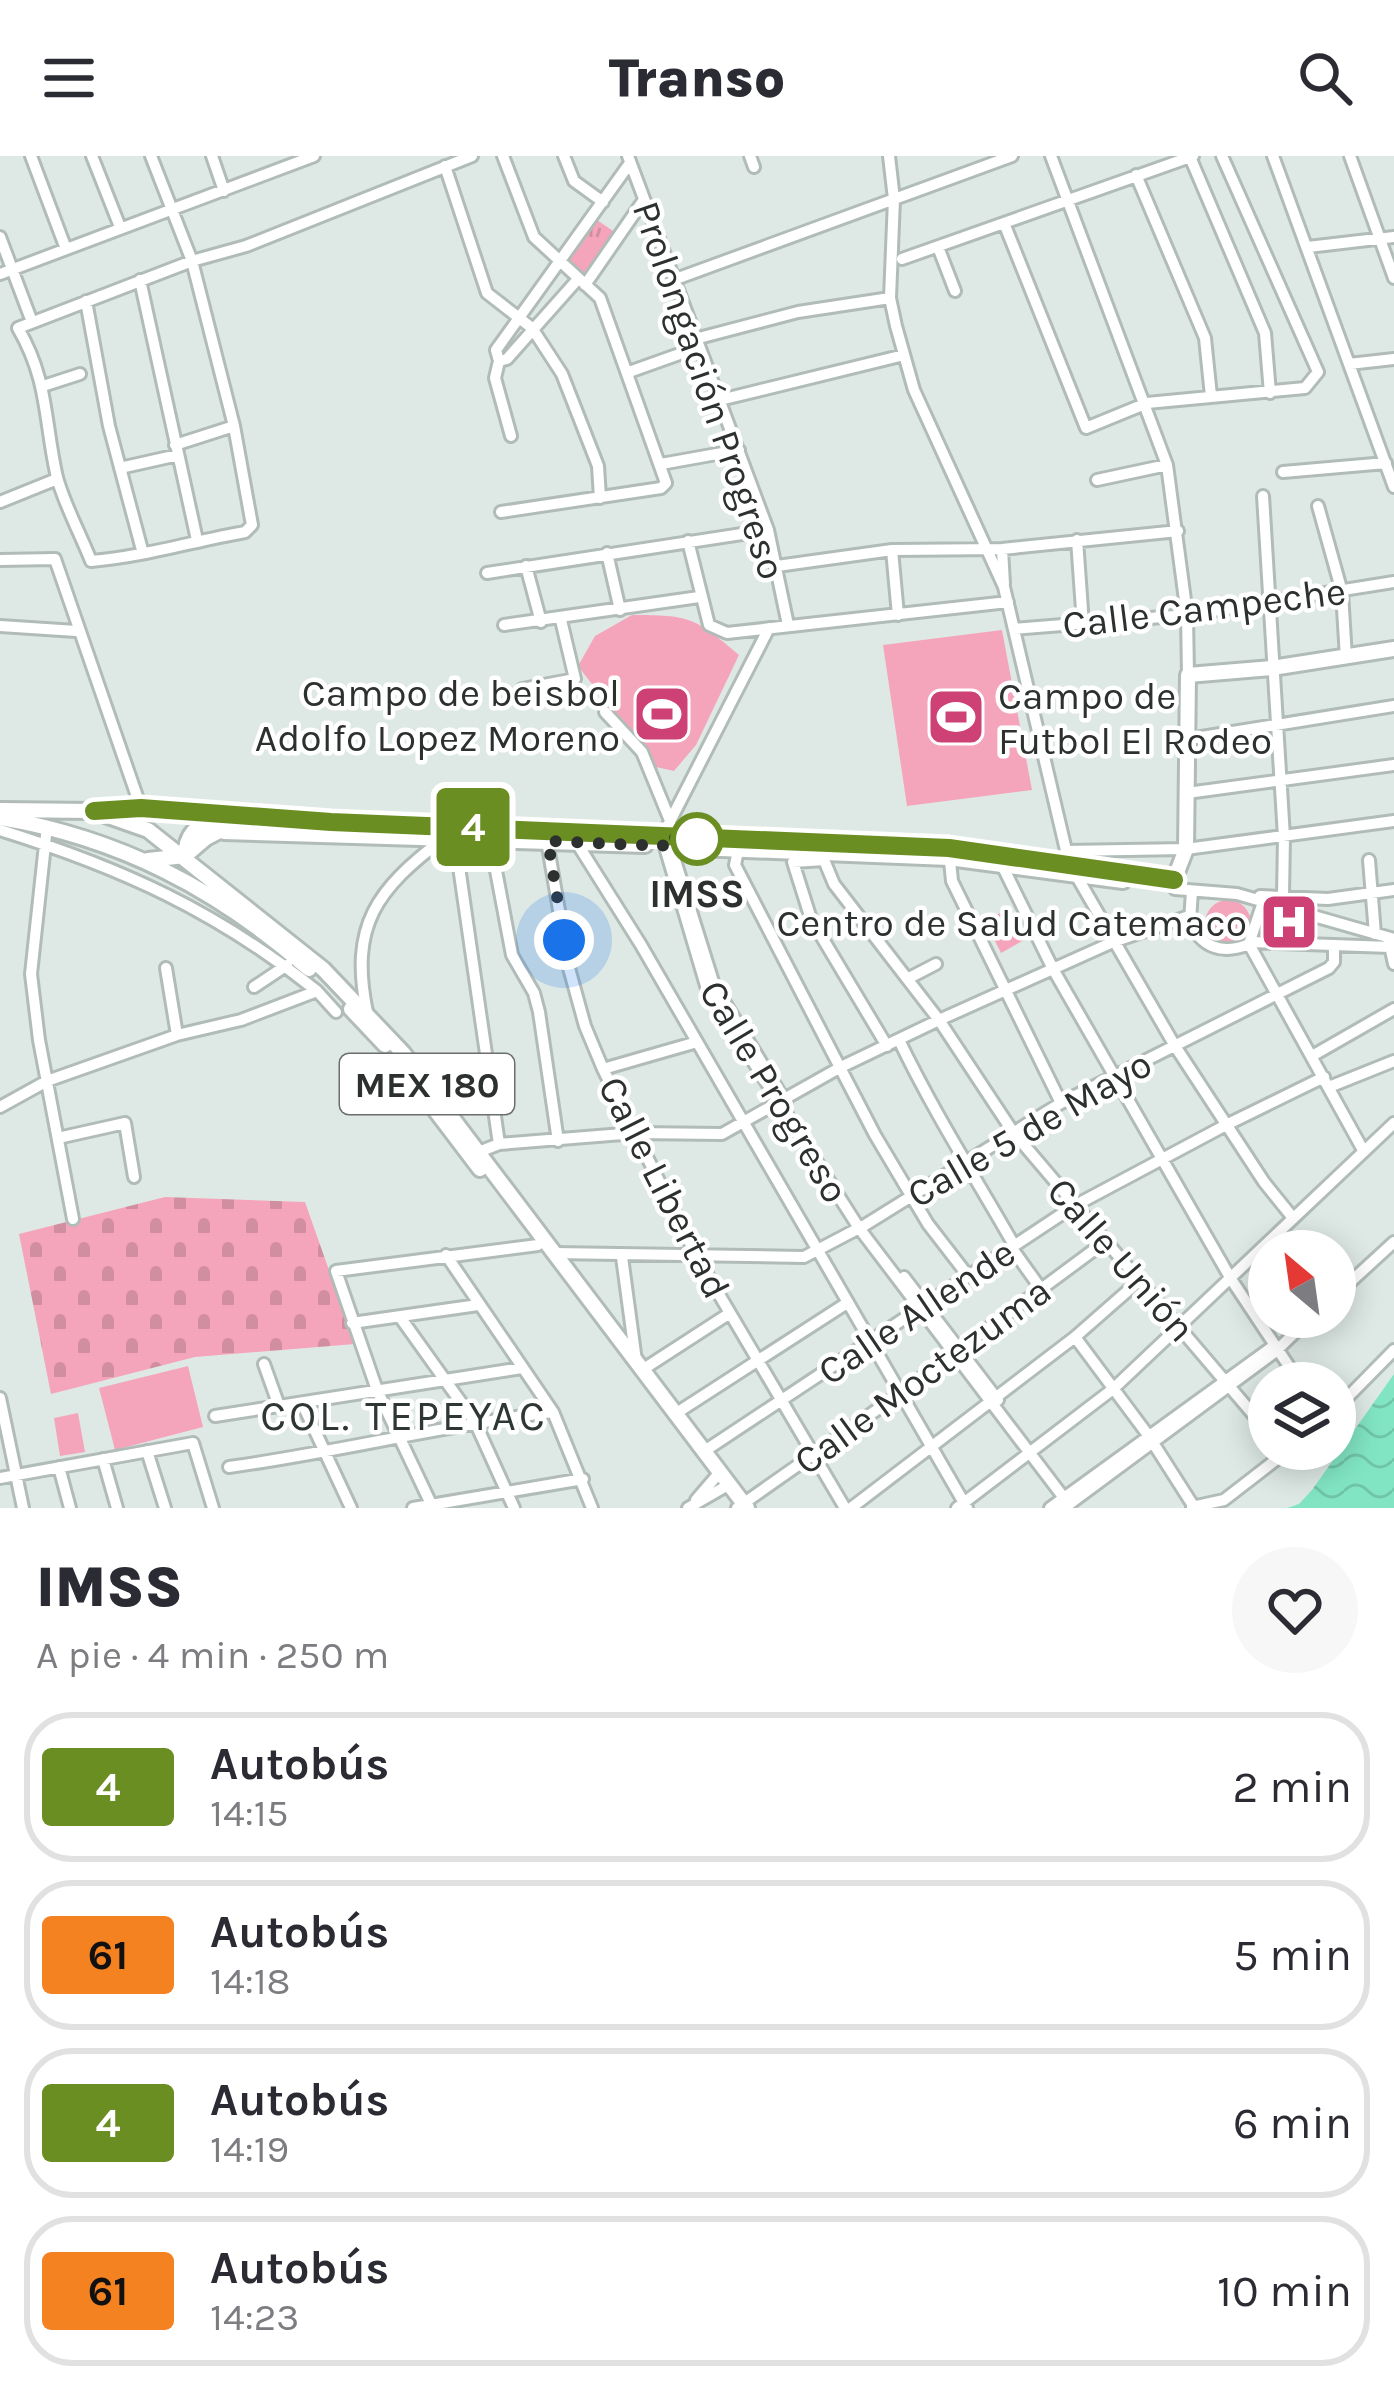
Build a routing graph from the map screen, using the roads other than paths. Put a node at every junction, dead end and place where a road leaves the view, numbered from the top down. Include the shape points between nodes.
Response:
1 (31, 156) edge
2 (92, 156) edge
3 (151, 156) edge
4 (212, 156) edge
5 (314, 156) edge
6 (472, 156) edge
7 (503, 156) edge
8 (564, 156) edge
9 (889, 156) edge
10 (1012, 156) edge
11 (1051, 156) edge
12 (1191, 156) edge
13 (1222, 156) edge
14 (1273, 156) edge
15 (1350, 156) edge
16 (629, 160) edge
17 (445, 166) junction
18 (1136, 176) junction
19 (224, 191) junction
20 (644, 200) junction
21 (894, 200) junction
22 (1068, 201) junction
23 (604, 202) junction
24 (172, 208) junction
25 (1004, 224) junction
26 (120, 227) junction
27 (0, 237) edge
28 (1394, 237) edge
29 (1379, 238) junction
30 (938, 247) junction
31 (1308, 248) junction
32 (66, 249) junction
33 (902, 259) dead end
34 (192, 260) junction
35 (559, 261) junction
36 (6, 272) edge
37 (1394, 278) edge
38 (140, 280) junction
39 (674, 280) junction
40 (582, 282) junction
41 (955, 291) dead end
42 (890, 298) junction
43 (86, 301) junction
44 (521, 316) junction
45 (32, 322) junction
46 (18, 328) junction
47 (532, 328) junction
48 (0, 335) edge
49 (697, 343) junction
50 (904, 355) junction
51 (1394, 359) edge
52 (499, 361) junction
53 (1349, 364) junction
54 (629, 372) junction
55 (80, 374) dead end
56 (43, 386) junction
57 (1270, 393) junction
58 (1211, 397) junction
59 (720, 400) junction
60 (1147, 403) junction
61 (234, 426) junction
62 (511, 436) dead end
63 (177, 450) junction
64 (739, 450) junction
65 (1386, 463) junction
66 (661, 464) junction
67 (1167, 465) junction
68 (120, 468) junction
69 (1282, 472) dead end
70 (57, 479) junction
71 (1097, 480) dead end
72 (1394, 482) edge
73 (1262, 496) dead end
74 (600, 498) junction
75 (0, 502) edge
76 (1318, 506) dead end
77 (501, 512) dead end
78 (768, 530) junction
79 (1178, 531) junction
80 (197, 540) junction
81 (1077, 540) junction
82 (688, 541) junction
83 (984, 549) junction
84 (1002, 549) junction
85 (142, 550) junction
86 (892, 550) junction
87 (607, 553) junction
88 (0, 560) edge
89 (526, 566) junction
90 (777, 566) junction
91 (487, 573) dead end
92 (1394, 582) edge
93 (1004, 587) junction
94 (1342, 592) junction
95 (699, 598) junction
96 (1008, 602) junction
97 (1269, 603) junction
98 (620, 610) junction
99 (898, 614) junction
100 (1186, 615) junction
101 (561, 620) junction
102 (541, 622) junction
103 (1083, 624) junction
104 (504, 625) dead end
105 (788, 625) junction
106 (0, 626) edge
107 (770, 628) junction
108 (1014, 629) junction
109 (76, 631) junction
110 (1394, 649) edge
111 (1346, 658) junction
112 (1272, 668) junction
113 (1188, 675) junction
114 (519, 692) dead end
115 (1394, 706) edge
116 (605, 712) dead end
117 (1276, 724) junction
118 (1189, 739) junction
119 (1394, 765) edge
120 (1280, 781) junction
121 (1187, 793) junction
122 (141, 808) junction
123 (94, 811) junction
124 (0, 814) edge
125 (1394, 821) edge
126 (228, 824) junction
127 (47, 826) junction
128 (0, 830) edge
129 (68, 831) junction
130 (666, 835) junction
131 (575, 837) junction
132 (1284, 837) junction
133 (490, 838) junction
134 (449, 839) junction
135 (548, 841) junction
136 (43, 844) junction
137 (62, 849) junction
138 (1186, 849) junction
139 (738, 850) junction
140 (824, 853) junction
141 (949, 853) junction
142 (185, 856) junction
143 (999, 858) junction
144 (143, 860) junction
145 (1370, 860) dead end
146 (1070, 862) junction
147 (190, 883) junction
148 (1174, 884) junction
149 (1192, 890) junction
150 (1394, 890) edge
151 (1373, 893) junction
152 (1283, 895) junction
153 (1246, 897) junction
154 (1328, 899) junction
155 (1264, 902) junction
156 (1290, 909) junction
157 (1189, 916) junction
158 (1375, 934) junction
159 (1391, 941) edge
160 (1113, 942) junction
161 (1250, 943) junction
162 (1334, 945) junction
163 (296, 959) junction
164 (936, 964) dead end
165 (1394, 964) edge
166 (166, 968) dead end
167 (1054, 969) junction
168 (909, 978) junction
169 (254, 987) dead end
170 (1008, 990) junction
171 (316, 991) junction
172 (1278, 994) junction
173 (1394, 1009) edge
174 (336, 1012) dead end
175 (367, 1012) junction
176 (939, 1020) junction
177 (177, 1035) junction
178 (697, 1042) junction
179 (893, 1043) junction
180 (1175, 1046) junction
181 (1312, 1056) junction
182 (1394, 1060) edge
183 (841, 1067) junction
184 (603, 1069) junction
185 (1116, 1075) junction
186 (46, 1081) junction
187 (1326, 1082) junction
188 (780, 1100) junction
189 (1061, 1103) junction
190 (0, 1108) edge
191 (1226, 1124) junction
192 (1394, 1124) edge
193 (742, 1125) junction
194 (1013, 1132) junction
195 (635, 1133) junction
196 (58, 1138) junction
197 (558, 1141) junction
198 (499, 1144) junction
199 (1364, 1150) junction
200 (473, 1152) junction
201 (966, 1159) junction
202 (1163, 1160) junction
203 (134, 1177) dead end
204 (909, 1194) junction
205 (1074, 1206) junction
206 (1293, 1218) junction
207 (73, 1219) dead end
208 (862, 1226) junction
209 (1106, 1240) junction
210 (1394, 1242) edge
211 (538, 1245) junction
212 (1013, 1246) junction
213 (815, 1251) junction
214 (554, 1253) junction
215 (446, 1255) junction
216 (697, 1256) junction
217 (622, 1257) junction
218 (969, 1277) junction
219 (1356, 1277) edge
220 (1231, 1279) junction
221 (1139, 1280) junction
222 (1041, 1289) junction
223 (847, 1303) junction
224 (478, 1305) junction
225 (923, 1310) junction
226 (730, 1313) junction
227 (400, 1317) junction
228 (352, 1322) junction
229 (1180, 1326) junction
230 (1075, 1337) junction
231 (1286, 1338) edge
232 (869, 1342) junction
233 (1276, 1347) junction
234 (1394, 1351) edge
235 (956, 1353) junction
236 (757, 1359) junction
237 (1286, 1362) edge
238 (264, 1364) dead end
239 (639, 1366) junction
240 (521, 1368) junction
241 (443, 1379) junction
242 (1226, 1382) junction
243 (1113, 1389) junction
244 (377, 1390) junction
245 (1356, 1390) edge
246 (898, 1395) junction
247 (0, 1398) edge
248 (993, 1400) junction
249 (781, 1401) junction
250 (303, 1405) junction
251 (278, 1406) junction
252 (1248, 1408) edge
253 (554, 1412) junction
254 (675, 1414) junction
255 (215, 1416) dead end
256 (475, 1422) junction
257 (4, 1431) edge
258 (400, 1434) junction
259 (1150, 1439) junction
260 (930, 1447) junction
261 (147, 1451) junction
262 (704, 1451) junction
263 (1034, 1451) junction
264 (325, 1454) junction
265 (813, 1454) junction
266 (103, 1459) junction
267 (59, 1467) junction
268 (1261, 1470) edge
269 (205, 1474) junction
270 (15, 1475) junction
271 (0, 1478) edge
272 (584, 1479) junction
273 (720, 1481) junction
274 (510, 1493) junction
275 (1069, 1502) edge
276 (438, 1505) edge
277 (691, 1506) edge
278 (962, 1506) edge
279 (741, 1507) edge
280 (23, 1508) edge
281 (70, 1508) edge
282 (117, 1508) edge
283 (164, 1508) edge
284 (213, 1508) edge
285 (351, 1508) edge
286 (413, 1508) edge
287 (514, 1508) edge
288 (592, 1508) edge
289 (848, 1508) edge
290 (1050, 1508) edge
291 (1192, 1508) edge

1 - 32 street
2 - 26 street
3 - 24 street
4 - 19 street
5 - 19 street
6 - 17 street
7 - 35 street via 526,226
8 - 23 street via 574,181
9 - 21 street
10 - 21 street
11 - 22 street
12 - 18 street
12 - 57 street via 1265,333
13 - 57 street via 1318,372 1310,385
14 - 31 street
15 - 29 street
16 - 20 street, Prolongación Progreso
16 - 23 street
17 - 34 street
17 - 44 street via 488,293
18 - 22 street
18 - 58 street via 1205,338
19 - 24 street
20 - 39 street, Prolongación Progreso
20 - 40 street
21 - 39 street
21 - 42 street
22 - 25 street
22 - 60 street
23 - 35 street
24 - 26 street
24 - 34 street
25 - 30 street
25 - 60 street via 1087,428
26 - 32 street
27 - 36 street
28 - 29 street
29 - 31 street
29 - 37 street
30 - 33 street
30 - 41 street
31 - 53 street
32 - 36 street
34 - 38 street
34 - 61 street
35 - 40 street
35 - 44 street
36 - 45 street
38 - 43 street
38 - 63 street
39 - 49 street, Prolongación Progreso
40 - 47 street
40 - 54 street via 600,298
42 - 49 street via 798,312
42 - 50 street
43 - 45 street
43 - 68 street
44 - 47 street
44 - 52 street via 496,350
45 - 46 street
46 - 48 street
46 - 56 street
47 - 52 street
47 - 74 street via 572,397 598,466
49 - 54 street
49 - 59 street, Prolongación Progreso
50 - 59 street
50 - 83 street
51 - 53 street
52 - 62 street via 495,378
53 - 65 street
54 - 66 street
55 - 56 street
56 - 70 street
57 - 58 street
58 - 60 street
59 - 64 street, Prolongación Progreso
60 - 67 street
61 - 63 street
61 - 80 street via 252,525
63 - 68 street
63 - 80 street
64 - 66 street
64 - 78 street, Prolongación Progreso
65 - 69 street
65 - 72 street
66 - 74 street via 665,486
67 - 71 street
67 - 79 street
68 - 85 street
70 - 75 street
70 - 85 street via 91,561
73 - 97 street
74 - 77 street
76 - 94 street
78 - 82 street
78 - 90 street, Prolongación Progreso
79 - 81 street
79 - 100 street
80 - 85 street
81 - 84 street
81 - 103 street
82 - 87 street
82 - 95 street
83 - 84 street
83 - 86 street
83 - 93 street
84 - 93 street
86 - 90 street
86 - 99 street
87 - 89 street
87 - 98 street
88 - 109 street via 55,559
89 - 91 street
89 - 102 street
90 - 105 street, Prolongación Progreso
92 - 94 street, Calle Campeche
93 - 96 street
94 - 97 street, Calle Campeche
94 - 111 street
95 - 98 street
95 - 107 street via 709,625 727,633
96 - 99 street
96 - 108 street
97 - 100 street, Calle Campeche
97 - 112 street
98 - 101 street
99 - 105 street
100 - 103 street, Calle Campeche
100 - 113 street
101 - 102 street
101 - 114 street via 575,679
102 - 104 street
103 - 108 street, Calle Campeche
105 - 107 street
106 - 109 street
107 - 130 street, Prolongación Progreso
108 - 146 street
109 - 122 street
110 - 111 main road
111 - 112 main road
112 - 113 main road
112 - 117 street
113 - 118 main road
115 - 117 street
116 - 130 street, Calle Progreso via 642,752
117 - 118 street
117 - 120 street
118 - 121 main road
119 - 120 street
120 - 121 street
120 - 132 street
121 - 138 main road
122 - 123 main road
122 - 126 main road
123 - 124 main road, MEX 180
123 - 142 main road, MEX 180 via 148,830
124 - 127 main road, MEX 180
125 - 132 street
126 - 131 main road
126 - 134 main road
126 - 142 main road
127 - 129 main road, MEX 180
127 - 136 street
128 - 136 street
129 - 137 street
129 - 144 main road, MEX 180
130 - 131 main road
130 - 139 main road
130 - 140 main road
130 - 188 street, Calle Progreso via 711,987
131 - 135 main road
131 - 178 street
132 - 138 street
132 - 152 street
133 - 134 main road
133 - 135 main road
133 - 197 street via 512,955 539,1012
134 - 175 street via 390,883 376,904 360,967
134 - 198 street
135 - 184 street, Calle Libertad via 569,968
136 - 137 street
136 - 186 street via 31,974
137 - 163 street
138 - 146 street
138 - 148 main road
139 - 140 main road
139 - 183 street via 735,865
140 - 141 main road
140 - 168 street, Calle Unión via 834,884
140 - 179 street via 793,862 811,919
141 - 143 main road
141 - 170 street via 952,881
142 - 144 main road
142 - 147 main road
142 - 163 main road, MEX 180
143 - 146 main road
143 - 167 street
144 - 147 main road, MEX 180
145 - 151 street
146 - 148 main road
146 - 160 street
147 - 163 main road, MEX 180
148 - 149 street
149 - 153 street
149 - 157 street
150 - 151 street
151 - 154 street
151 - 158 street
152 - 153 street
152 - 154 street
153 - 155 street
154 - 156 street
155 - 156 street
155 - 161 street
156 - 158 street
157 - 160 street
157 - 161 street via 1208,945 1229,951
158 - 159 street
159 - 162 street
159 - 165 street
160 - 167 street
160 - 180 street
161 - 162 street
161 - 172 street
162 - 172 street, Calle 5 de Mayo via 1329,968
163 - 169 street
163 - 171 street
163 - 175 main road, MEX 180
163 - 200 main road, MEX 180 via 379,1037
164 - 168 street
166 - 177 street
167 - 170 street
167 - 185 street
168 - 176 street, Calle Unión
170 - 176 street
170 - 189 street
171 - 174 street
171 - 177 street
172 - 180 street, Calle 5 de Mayo
172 - 181 street
173 - 181 street
175 - 200 main road, MEX 180
176 - 179 street
176 - 194 street, Calle Unión
177 - 186 street
178 - 184 street
178 - 193 street
179 - 183 street
179 - 201 street
180 - 185 street, Calle 5 de Mayo
180 - 191 street
181 - 187 street
182 - 187 street, Calle Allende
183 - 188 street
183 - 204 street
184 - 195 street, Calle Libertad
185 - 189 street, Calle 5 de Mayo
185 - 202 street
186 - 190 street
186 - 196 street
187 - 191 street, Calle Allende
187 - 199 street
188 - 193 street
188 - 208 street, Calle Progreso
189 - 194 street, Calle 5 de Mayo
191 - 202 street, Calle Allende
191 - 206 street
192 - 199 street
193 - 195 street via 722,1134
193 - 213 street
194 - 201 street, Calle 5 de Mayo
194 - 205 street, Calle Unión
195 - 197 street
195 - 216 street, Calle Libertad
196 - 203 street via 125,1123
196 - 207 street
197 - 198 street
198 - 200 street
199 - 206 street
200 - 211 main road, MEX 180
200 - 214 main road, MEX 180
201 - 204 street, Calle 5 de Mayo
201 - 212 street
202 - 205 street, Calle Allende
202 - 220 street
204 - 208 street, Calle 5 de Mayo
204 - 218 street
205 - 209 street, Calle Unión
205 - 212 street, Calle Allende
206 - 220 street
208 - 213 street, Calle 5 de Mayo
208 - 225 street, Calle Progreso
209 - 221 street, Calle Unión
209 - 222 street, Calle Moctezuma
210 - 219 street
211 - 215 street
211 - 273 main road, MEX 180
212 - 218 street, Calle Allende
212 - 222 street
213 - 216 street, Calle 5 de Mayo
213 - 223 street
214 - 217 street, Calle 5 de Mayo
214 - 239 main road, MEX 180
215 - 224 street
215 - 228 street via 336,1271
216 - 217 street, Calle 5 de Mayo
216 - 226 street, Calle Libertad
217 - 239 street
218 - 225 street, Calle Allende
220 - 229 street
220 - 233 street
221 - 229 street, Calle Unión
221 - 230 street
222 - 235 street, Calle Moctezuma
223 - 232 street
223 - 236 street
224 - 227 street
224 - 240 street
225 - 232 street, Calle Allende
225 - 235 street, Calle Progreso
226 - 236 street, Calle Libertad
226 - 239 street
227 - 228 street
227 - 241 street
228 - 244 street
229 - 242 street, Calle Unión
229 - 243 street
230 - 243 street
230 - 248 street
231 - 233 street
232 - 246 street
232 - 249 street, Calle Allende
233 - 237 street
233 - 242 street
234 - 245 street
235 - 246 street, Calle Moctezuma
235 - 248 street, Calle Progreso
236 - 249 street, Calle Libertad
236 - 254 street
238 - 251 street
239 - 254 main road, MEX 180
240 - 241 street
240 - 253 street
241 - 244 street
241 - 256 street
242 - 252 street, Calle Unión
242 - 259 street
243 - 259 street
243 - 263 street
244 - 250 street
244 - 258 street
246 - 260 street
246 - 265 street, Calle Moctezuma
247 - 257 street
248 - 260 street
248 - 263 street, Calle Progreso
249 - 262 street, Calle Allende
249 - 265 street, Calle Libertad
250 - 251 street
250 - 264 street
251 - 255 street
253 - 256 street
253 - 272 street
254 - 262 main road, MEX 180
256 - 258 street
256 - 274 street
257 - 270 street
258 - 264 street
258 - 276 street
259 - 275 street
259 - 291 street
260 - 278 street
260 - 289 street
261 - 266 street
261 - 269 street via 193,1442
261 - 283 street
262 - 273 main road, MEX 180
263 - 275 street, Calle Progreso
263 - 278 street
264 - 269 street
264 - 285 street
265 - 279 street, Calle Moctezuma
265 - 289 street, Calle Libertad
266 - 267 street
266 - 282 street
267 - 270 street
267 - 281 street
268 - 291 street via 1224,1500
269 - 284 street
270 - 271 street
270 - 280 street
272 - 274 street
272 - 288 street
273 - 277 street
273 - 279 main road, MEX 180
274 - 276 street
274 - 287 street
275 - 290 street
276 - 286 street

